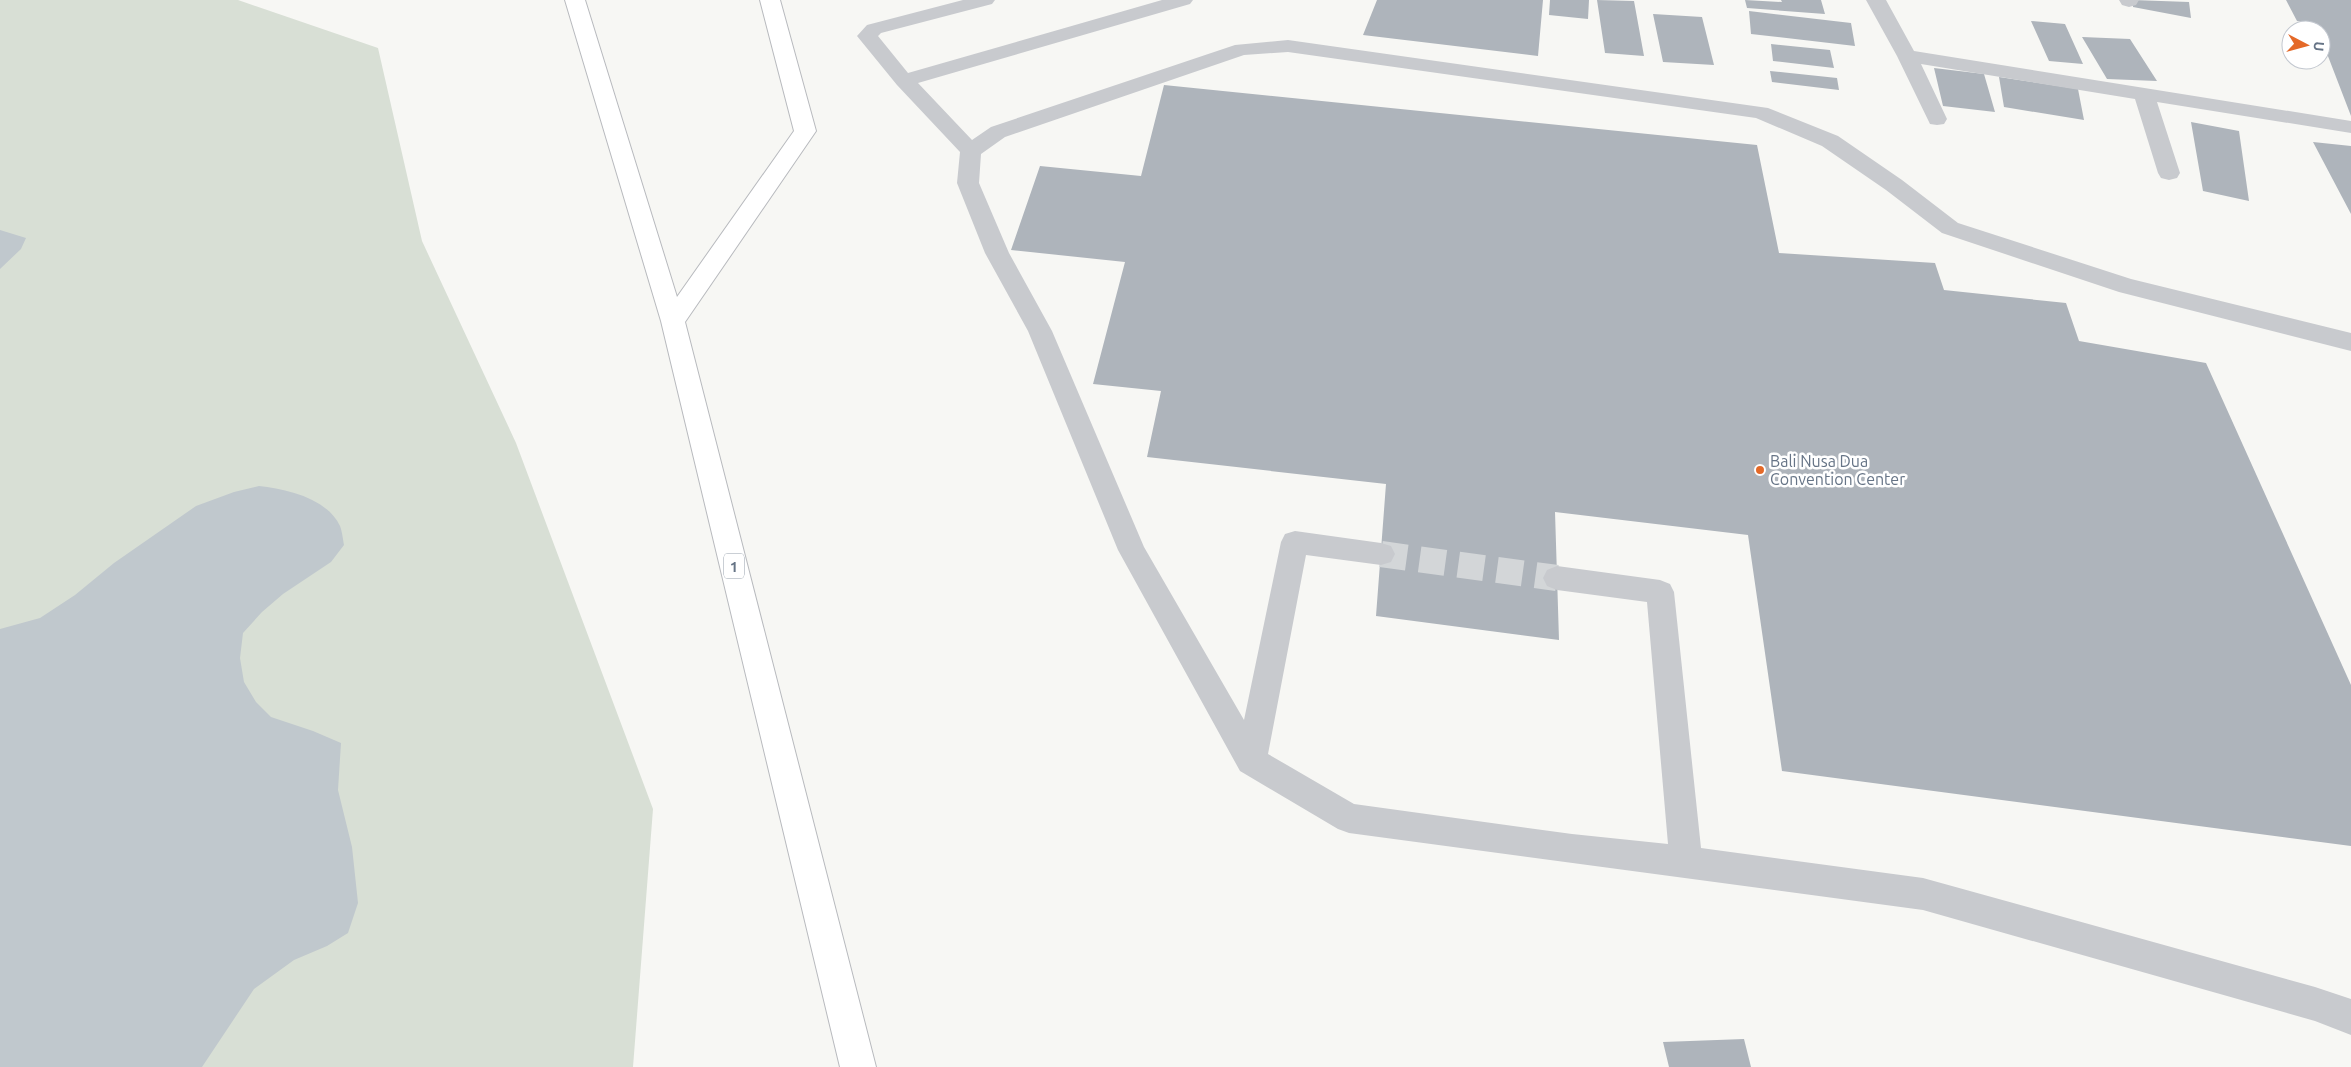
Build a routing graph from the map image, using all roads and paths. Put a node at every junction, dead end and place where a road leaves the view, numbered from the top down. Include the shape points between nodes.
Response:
1 (575, 0) edge
2 (770, 0) edge
3 (985, 0) edge
4 (1183, 0) edge
5 (1876, 0) edge
6 (1907, 56) junction
7 (904, 81) junction
8 (2144, 93) junction
9 (1937, 120) dead end
10 (2351, 127) edge
11 (971, 152) junction
12 (2168, 173) dead end
13 (674, 321) junction
14 (2351, 342) edge
15 (1381, 554) tunnel mouth
16 (1557, 578) tunnel mouth
17 (1251, 761) junction
18 (1686, 861) junction
19 (2351, 1017) edge
20 (858, 1067) edge

1 - 13 highway, 1
2 - 13 highway via 805,131
3 - 7 street via 883,26 866,36
4 - 7 street
5 - 6 street
6 - 8 street
6 - 9 street
7 - 11 street
8 - 10 street
8 - 12 street
11 - 14 street via 998,132 1232,52 1288,46 1761,112 1830,141 1950,228 2126,286
11 - 17 street via 968,182 997,253 1040,331 1132,550
13 - 20 highway, 1
15 - 17 street via 1295,542
16 - 18 street via 1660,592
17 - 18 street via 1349,818 1572,849
18 - 19 street via 1923,894 2305,1001

